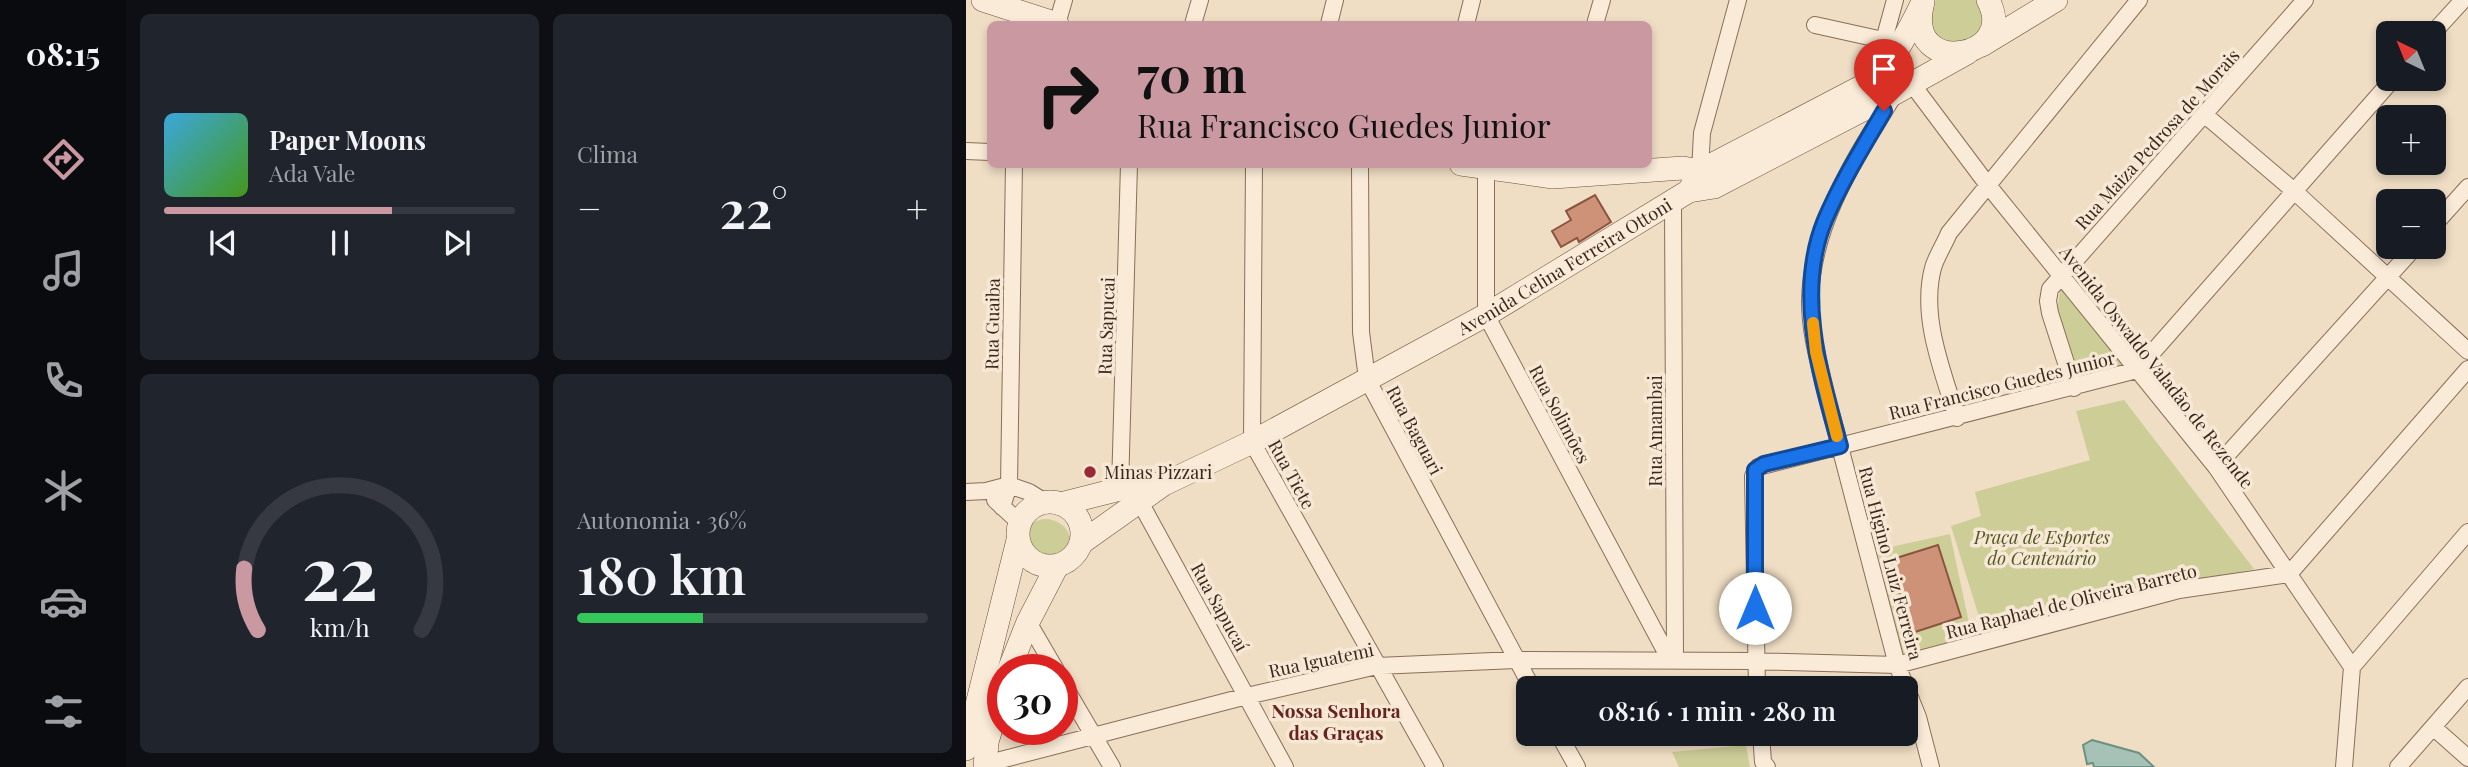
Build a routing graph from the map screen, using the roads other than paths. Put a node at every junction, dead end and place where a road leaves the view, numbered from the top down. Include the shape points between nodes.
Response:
1 (983, 0) edge
2 (1064, 0) edge
3 (1200, 0) edge
4 (1335, 0) edge
5 (1472, 0) edge
6 (1602, 0) edge
7 (1738, 0) edge
8 (1895, 0) edge
9 (1988, 0) edge
10 (2056, 0) edge
11 (2139, 0) edge
12 (2305, 0) edge
13 (2463, 0) edge
14 (1924, 1) edge
15 (1018, 18) edge
16 (1038, 21) edge
17 (1058, 21) edge
18 (1194, 21) edge
19 (1330, 21) edge
20 (1467, 21) edge
21 (1596, 21) edge
22 (2444, 21) edge
23 (1815, 25) dead end
24 (1892, 42) junction
25 (1973, 50) junction
26 (1904, 89) junction
27 (2382, 91) edge
28 (2206, 115) junction
29 (966, 151) edge
30 (987, 152) edge
31 (1014, 168) edge
32 (1129, 168) edge
33 (1254, 168) edge
34 (1360, 168) edge
35 (1481, 168) edge
36 (1486, 169) junction
37 (1554, 171) edge
38 (1987, 184) junction
39 (2468, 187) edge
40 (1694, 188) junction
41 (2293, 190) junction
42 (2446, 212) edge
43 (2404, 259) edge
44 (2060, 275) junction
45 (2388, 277) junction
46 (1486, 315) junction
47 (2468, 351) edge
48 (2468, 369) edge
49 (2137, 370) junction
50 (1367, 379) junction
51 (2074, 388) junction
52 (1957, 418) junction
53 (1252, 442) junction
54 (1840, 446) junction
55 (2216, 467) junction
56 (1164, 484) junction
57 (1009, 485) junction
58 (1120, 489) junction
59 (986, 491) junction
60 (966, 492) edge
61 (1140, 502) junction
62 (1053, 503) junction
63 (1002, 507) junction
64 (1019, 531) junction
65 (2468, 533) edge
66 (1081, 543) junction
67 (1058, 566) junction
68 (2289, 574) junction
69 (1028, 622) junction
70 (1015, 654) edge
71 (1047, 654) edge
72 (1516, 660) junction
73 (1673, 660) junction
74 (1755, 661) junction
75 (1897, 665) junction
76 (1377, 666) junction
77 (2353, 667) junction
78 (1525, 676) edge
79 (1756, 676) edge
80 (2468, 687) edge
81 (1247, 696) junction
82 (1078, 709) edge
83 (2433, 727) junction
84 (1094, 736) junction
85 (988, 745) edge
86 (1565, 746) edge
87 (1762, 746) edge
88 (966, 749) edge
89 (2468, 758) edge
90 (985, 766) edge
91 (1112, 767) edge
92 (1285, 767) edge
93 (1435, 767) edge
94 (1577, 767) edge
95 (1767, 767) edge
96 (1931, 767) edge
97 (2344, 767) edge
98 (2398, 767) edge

1 - 15 main road
2 - 17 street
3 - 18 street
4 - 19 street
5 - 20 street
6 - 21 street
7 - 40 street, Rua Amambai via 1702,133
8 - 24 street
9 - 25 main road via 1993,21 1989,35
10 - 25 main road, Avenida Celina Ferreira Ottoni
11 - 38 street
12 - 28 street, Rua Maiza Pedrosa de Morais
13 - 22 street
14 - 24 main road
14 - 25 main road via 1919,19 1935,48 1950,54
15 - 16 main road
23 - 24 street
24 - 40 main road via 1888,64 1865,85
25 - 26 main road, Avenida Celina Ferreira Ottoni
26 - 38 street, Avenida Oswaldo Valadão de Rezende
26 - 40 main road, Avenida Celina Ferreira Ottoni
26 - 54 street, Rua Higino Luiz Ferreira via 1851,166 1824,222 1813,267 1810,304 1816,352
27 - 41 street, Rua Francisco Guedes Junior
28 - 41 street
28 - 44 street, Rua Maiza Pedrosa de Morais
29 - 30 street
31 - 57 street, Rua Guaiba
32 - 58 street, Rua Sapucai
33 - 53 street, Rua Tiete
34 - 50 street, Rua Baguari via 1360,332
35 - 36 main road
36 - 37 main road
36 - 46 street, Rua Solimões
37 - 40 main road via 1683,168
38 - 44 street, Avenida Oswaldo Valadão de Rezende
38 - 52 street via 1949,233 1933,269 1933,329
39 - 42 street
40 - 46 main road, Avenida Celina Ferreira Ottoni
40 - 73 street, Rua Amambai
41 - 45 street
41 - 49 street, Rua Francisco Guedes Junior
43 - 45 street
44 - 49 street, Avenida Oswaldo Valadão de Rezende
44 - 51 street, Rua Maiza Pedrosa de Morais via 2048,301
45 - 47 street
45 - 55 street
46 - 50 main road, Avenida Celina Ferreira Ottoni
46 - 73 street, Rua Solimões
48 - 68 street
49 - 51 street, Rua Francisco Guedes Junior
49 - 55 street, Avenida Oswaldo Valadão de Rezende
50 - 53 main road, Avenida Celina Ferreira Ottoni
50 - 72 street, Rua Baguari
51 - 52 street, Rua Francisco Guedes Junior
52 - 54 street, Rua Francisco Guedes Junior
53 - 56 main road, Avenida Celina Ferreira Ottoni
53 - 76 street, Rua Tiete
54 - 74 street, Rua Francisco Guedes Junior via 1755,470
54 - 75 street, Rua Higino Luiz Ferreira
55 - 68 street, Avenida Oswaldo Valadão de Rezende
56 - 58 main road, Avenida Celina Ferreira Ottoni
56 - 61 main road, Avenida Celina Ferreira Ottoni
57 - 59 street
57 - 62 street
57 - 63 street, Rua Guaiba
58 - 62 main road, Avenida Celina Ferreira Ottoni
59 - 60 street
59 - 63 street
61 - 66 main road, Avenida Celina Ferreira Ottoni
61 - 81 street, Rua Sapucaí
62 - 64 main road, Avenida Celina Ferreira Ottoni via 1029,509
62 - 66 main road via 1074,513 1081,527
63 - 64 street
64 - 67 main road via 1025,556 1040,565
64 - 88 main road
65 - 77 street
66 - 67 main road, Avenida Celina Ferreira Ottoni via 1072,558
67 - 69 main road, Avenida Celina Ferreira Ottoni
68 - 75 street, Rua Raphael de Oliveira Barreto via 2179,590
68 - 77 street, Avenida Oswaldo Valadão de Rezende
69 - 70 main road, Avenida Celina Ferreira Ottoni
69 - 71 street
72 - 73 street, Rua Iguatemi
72 - 76 street, Rua Iguatemi
72 - 78 street, Rua Baguari
73 - 74 street, Rua Raphael de Oliveira Barreto
74 - 75 street, Rua Raphael de Oliveira Barreto
74 - 79 street, Rua Francisco Guedes Junior
75 - 96 street, Rua Higino Luiz Ferreira
76 - 81 street, Rua Iguatemi
76 - 93 street, Rua Tiete
77 - 97 street
80 - 83 street
81 - 84 street, Rua Iguatemi
81 - 92 street, Rua Sapucaí
82 - 84 street
83 - 89 street
83 - 98 street
84 - 90 street, Rua Iguatemi
84 - 91 street
85 - 90 main road
86 - 94 street
87 - 95 street

